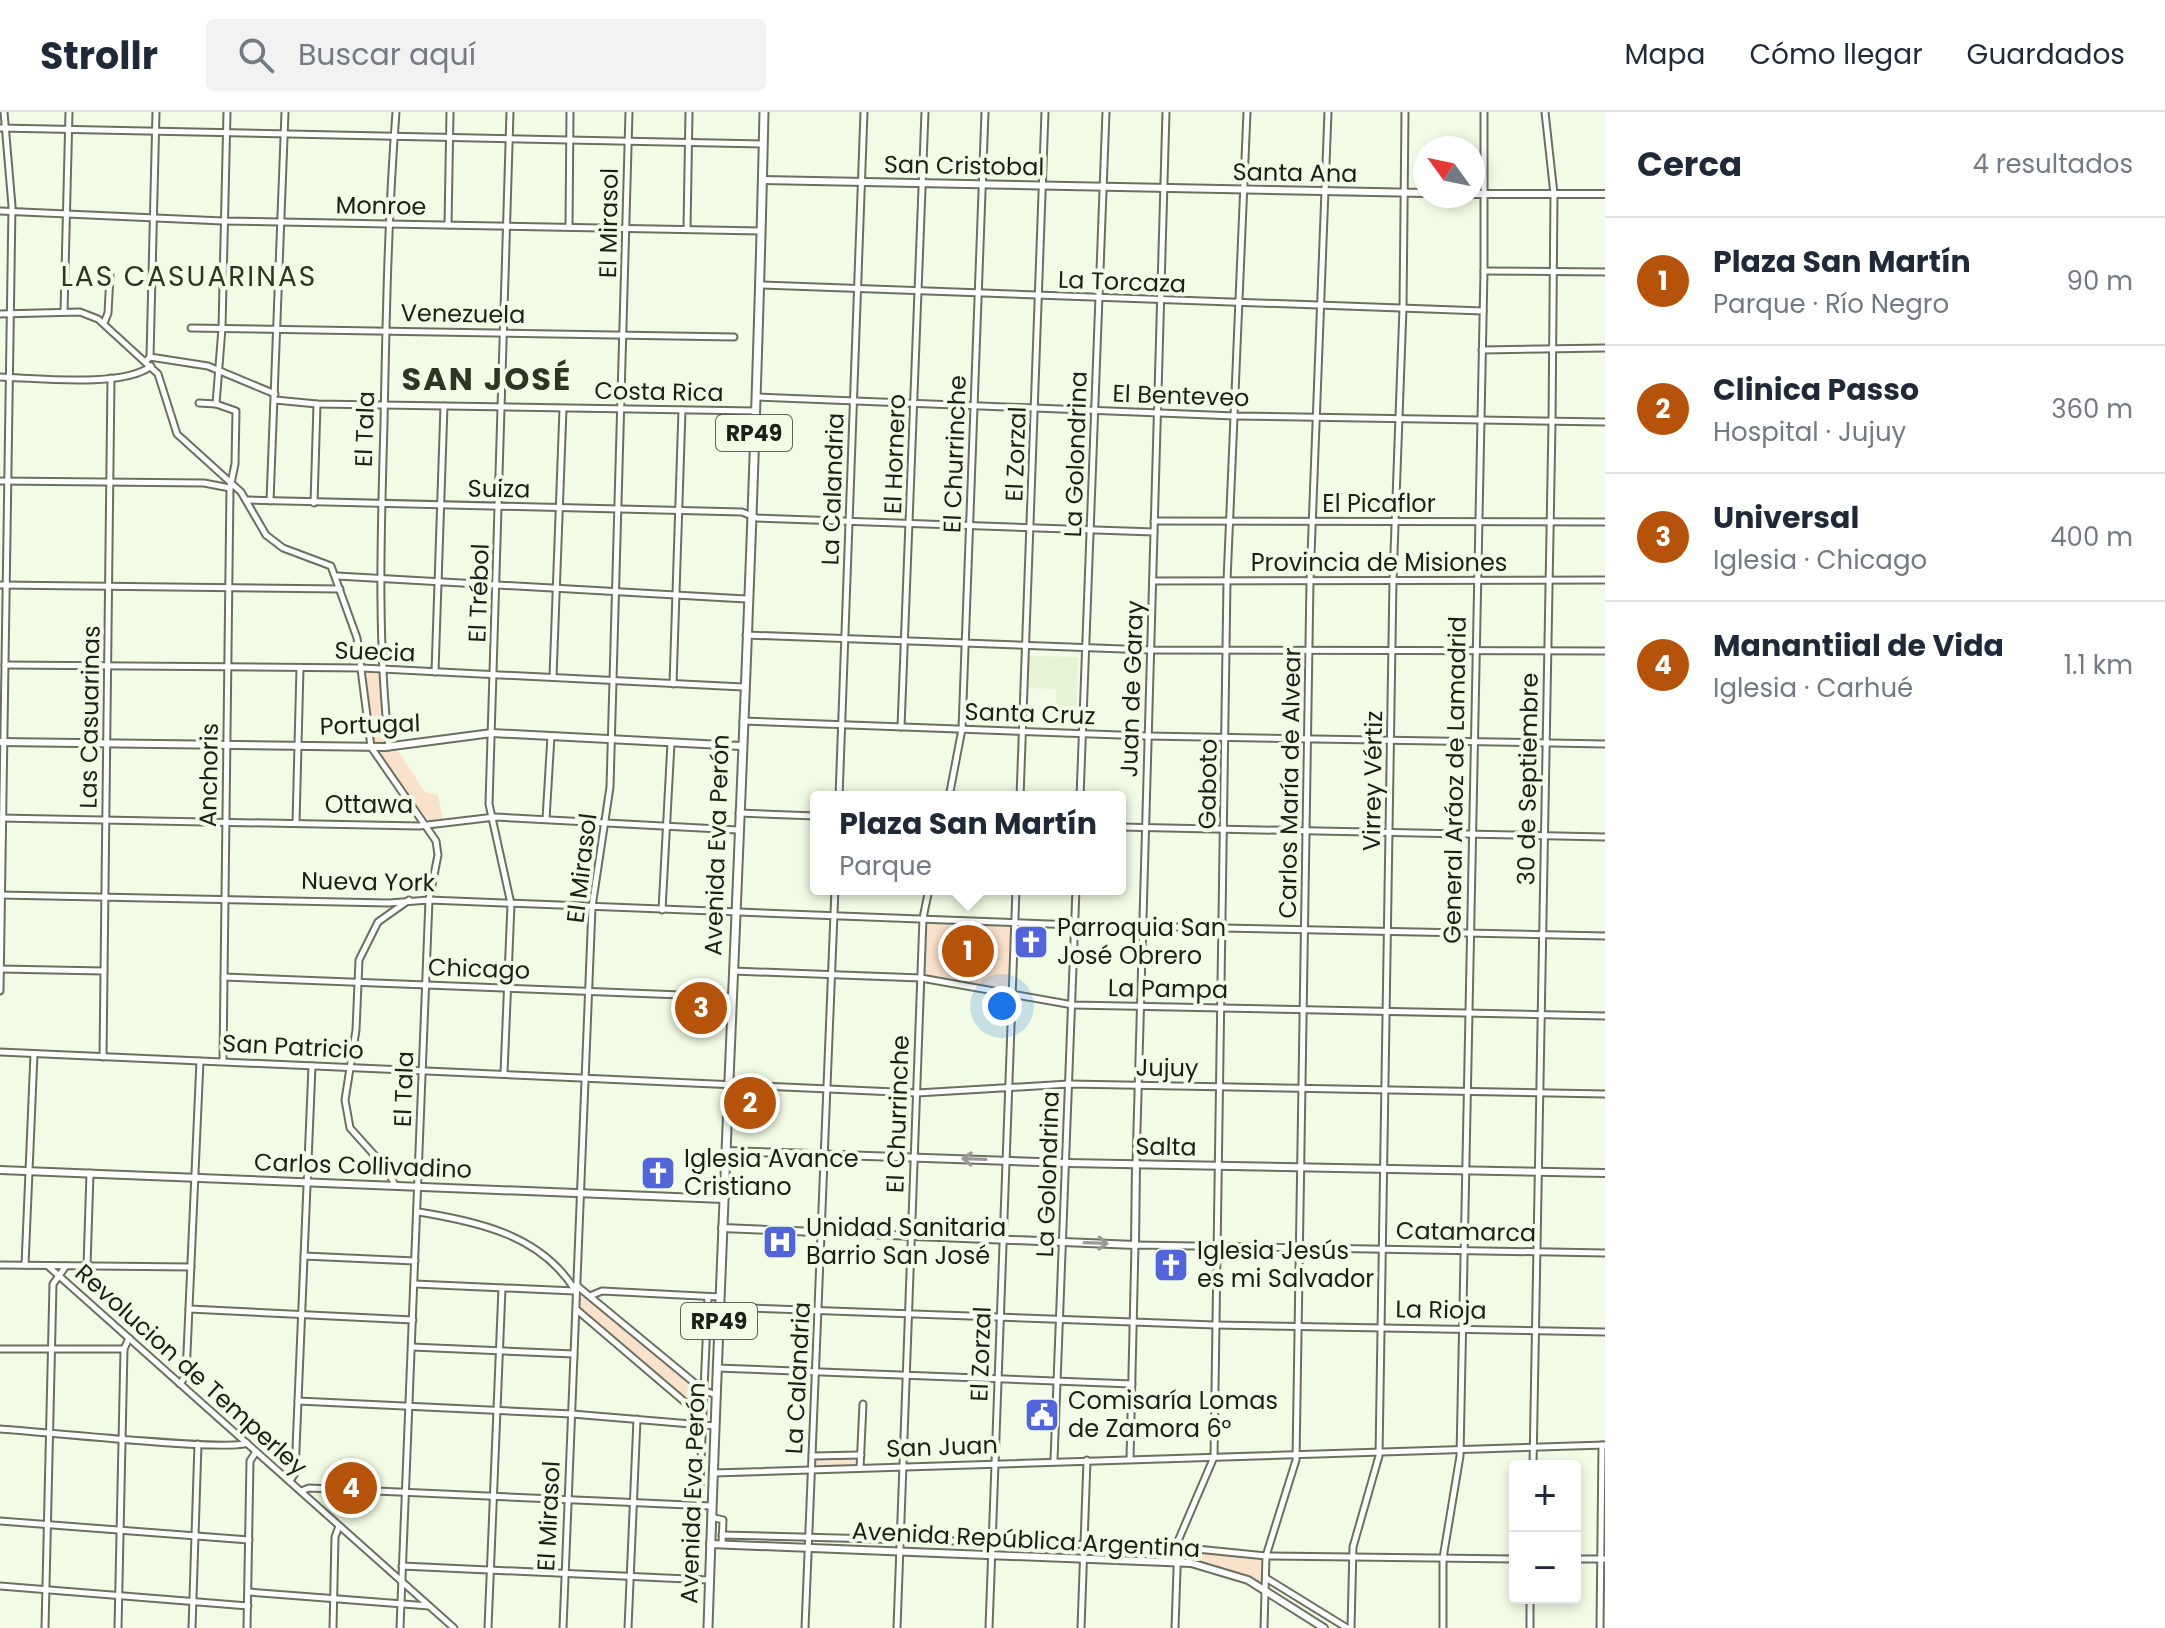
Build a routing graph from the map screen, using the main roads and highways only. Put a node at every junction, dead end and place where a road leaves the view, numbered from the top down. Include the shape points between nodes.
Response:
1 (764, 112) edge
2 (708, 1628) edge

1 - 2 main road, Avenida Eva Perón / RP49

